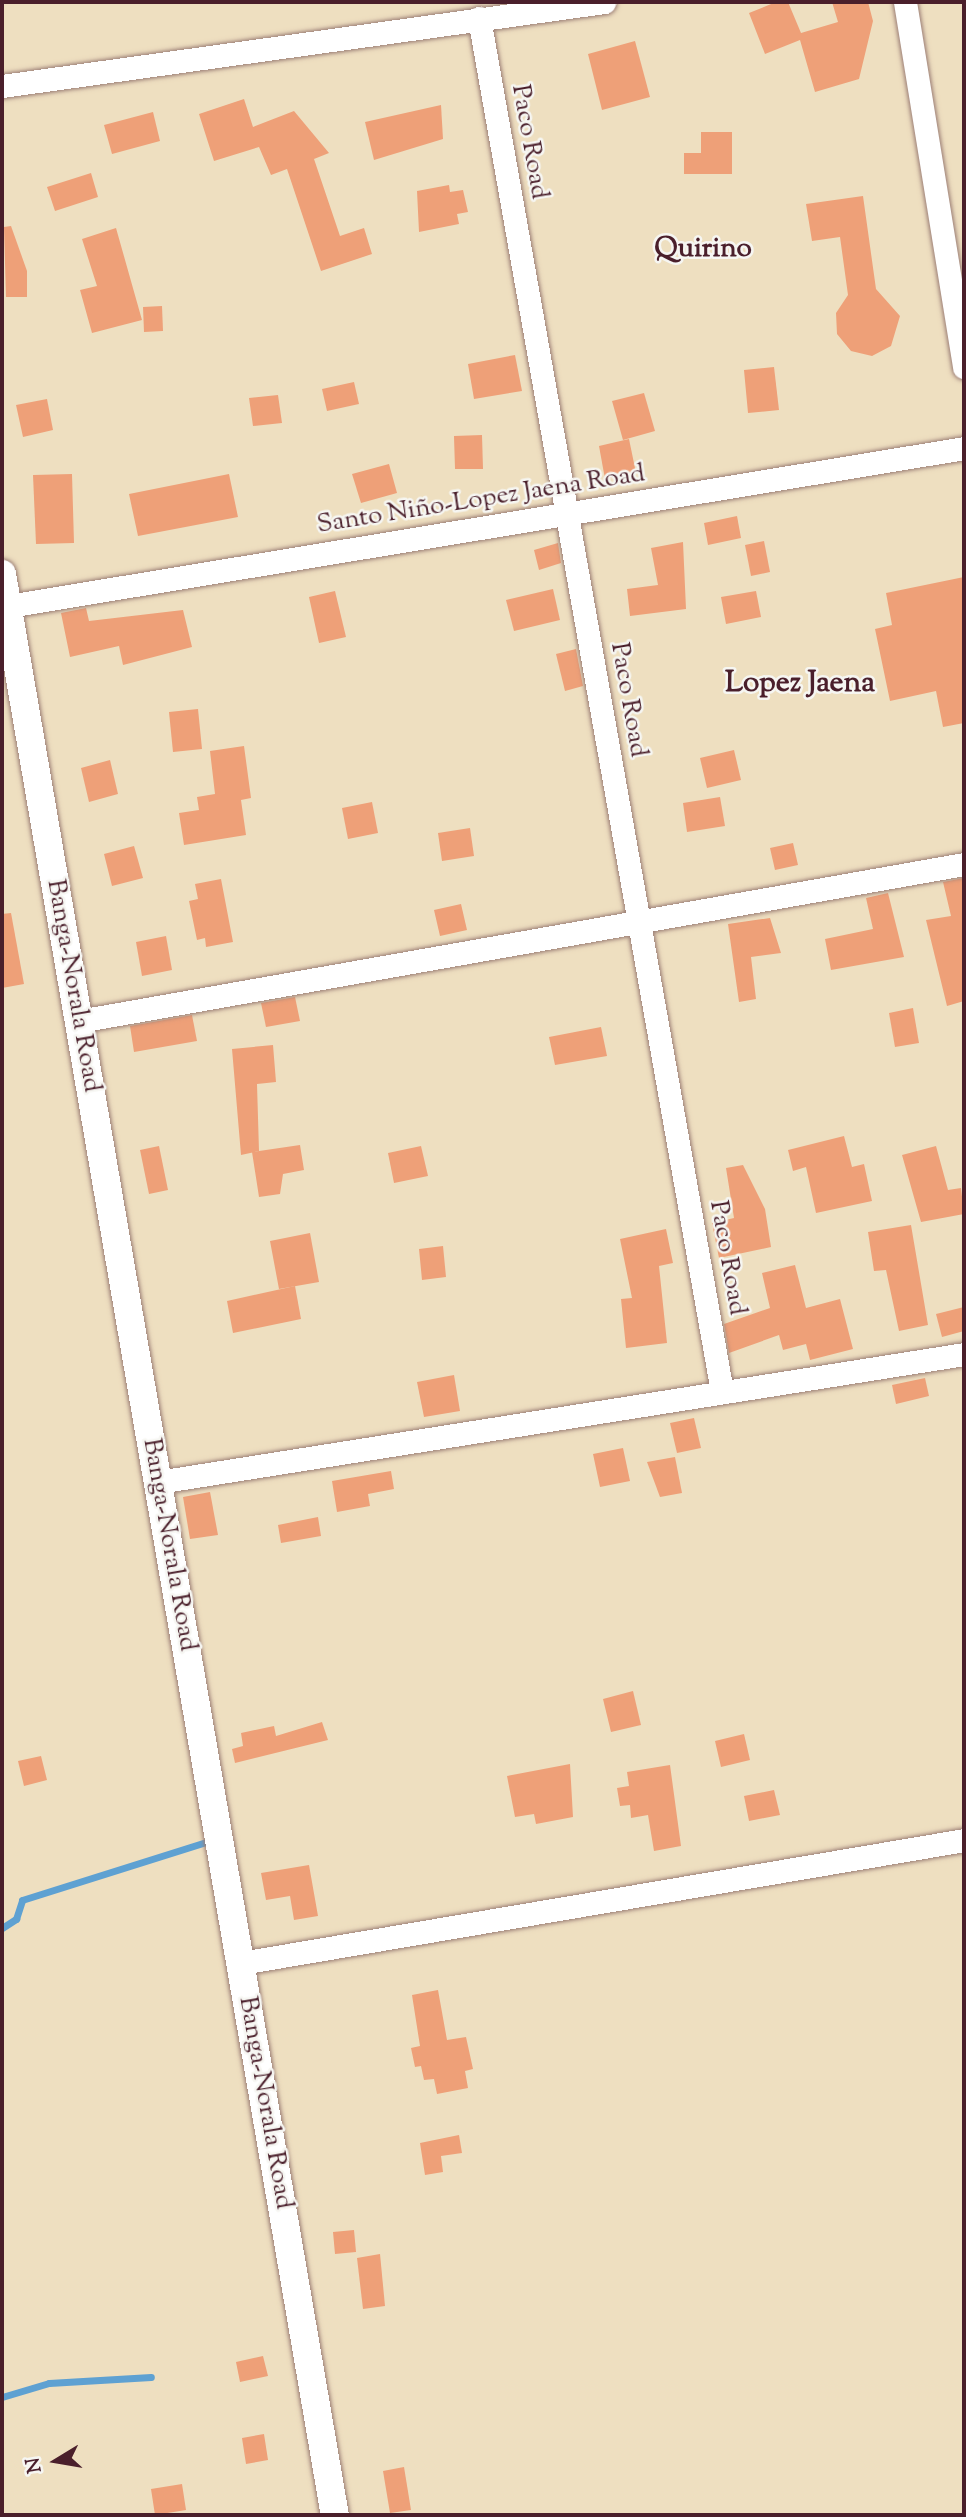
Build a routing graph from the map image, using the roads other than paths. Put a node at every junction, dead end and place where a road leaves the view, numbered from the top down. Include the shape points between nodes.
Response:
1 (604, 2) edge
2 (905, 2) edge
3 (479, 18) junction
4 (2, 86) edge
5 (964, 367) edge
6 (964, 449) edge
7 (567, 515) junction
8 (2, 574) edge
9 (8, 607) junction
10 (964, 864) edge
11 (640, 924) junction
12 (79, 1021) junction
13 (964, 1354) edge
14 (722, 1392) junction
15 (158, 1482) junction
16 (964, 1840) edge
17 (241, 1963) junction
18 (335, 2515) edge

1 - 3 street
2 - 5 street
3 - 4 street
3 - 7 street, Paco Road
6 - 7 street, Santo Niño-Lopez Jaena Road
7 - 9 street, Santo Niño-Lopez Jaena Road
7 - 11 street, Paco Road
8 - 9 main road, Banga-Norala Road
9 - 12 main road, Banga-Norala Road
10 - 11 street
11 - 12 street
11 - 14 street, Paco Road
12 - 15 main road, Banga-Norala Road
13 - 14 street
14 - 15 street
15 - 17 main road, Banga-Norala Road
16 - 17 street
17 - 18 main road, Banga-Norala Road

